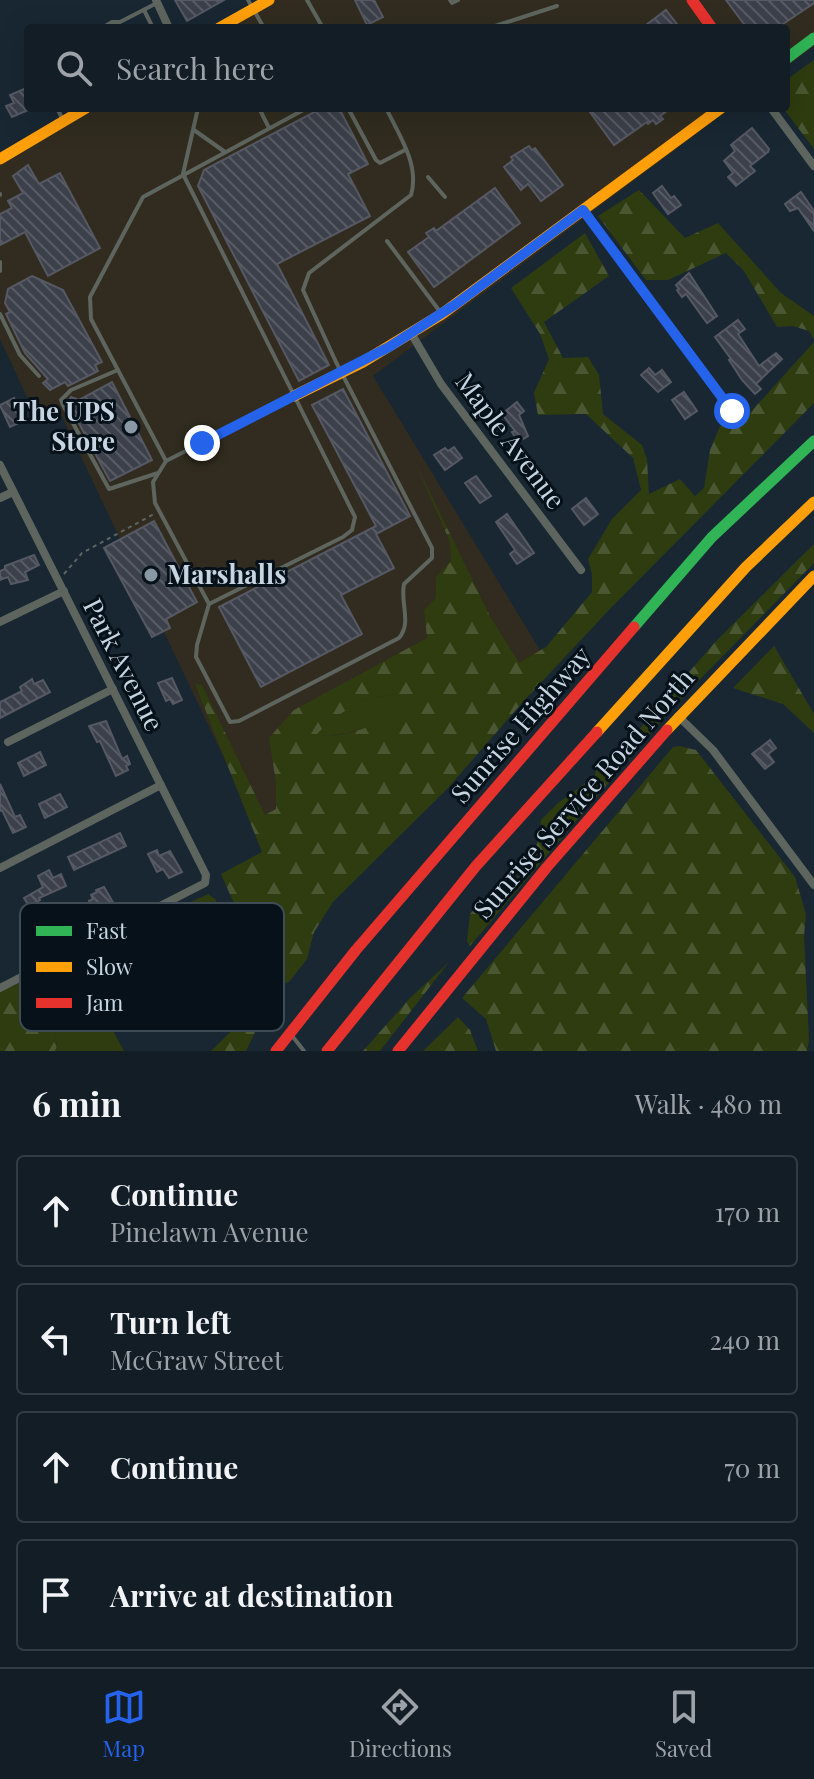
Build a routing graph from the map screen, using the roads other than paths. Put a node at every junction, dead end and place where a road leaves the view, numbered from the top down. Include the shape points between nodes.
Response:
1 (269, 0) edge
2 (307, 0) edge
3 (450, 0) edge
4 (458, 0) edge
5 (692, 0) edge
6 (157, 1) edge
7 (250, 5) edge
8 (557, 6) dead end
9 (144, 10) junction
10 (123, 24) edge
11 (151, 24) edge
12 (166, 24) edge
13 (224, 24) edge
14 (262, 24) edge
15 (321, 24) edge
16 (501, 24) edge
17 (709, 24) edge
18 (814, 38) edge
19 (790, 56) edge
20 (59, 112) edge
21 (79, 112) edge
22 (197, 112) edge
23 (261, 112) edge
24 (299, 112) edge
25 (350, 112) edge
26 (388, 112) edge
27 (716, 112) edge
28 (774, 112) edge
29 (64, 121) junction
30 (269, 128) junction
31 (194, 130) junction
32 (405, 150) junction
33 (225, 152) junction
34 (0, 159) edge
35 (814, 166) edge
36 (183, 174) junction
37 (428, 177) dead end
38 (445, 197) dead end
39 (583, 210) junction
40 (387, 241) dead end
41 (0, 262) edge
42 (0, 271) edge
43 (0, 314) edge
44 (442, 314) junction
45 (411, 333) junction
46 (118, 370) junction
47 (342, 373) junction
48 (39, 376) dead end
49 (294, 396) junction
50 (732, 411) dead end
51 (814, 441) edge
52 (166, 461) junction
53 (0, 465) edge
54 (160, 473) junction
55 (13, 492) junction
56 (0, 498) edge
57 (814, 502) edge
58 (581, 570) dead end
59 (814, 576) edge
60 (64, 591) junction
61 (209, 604) junction
62 (0, 622) edge
63 (113, 689) junction
64 (678, 716) junction
65 (8, 742) dead end
66 (161, 785) junction
67 (1, 866) edge
68 (814, 885) edge
69 (166, 903) edge
70 (20, 978) edge
71 (0, 988) edge
72 (290, 1034) junction
73 (276, 1051) edge
74 (304, 1051) edge
75 (327, 1051) edge
76 (398, 1051) edge

1 - 7 main road
2 - 15 lane
3 - 4 lane
5 - 17 main road
6 - 9 lane
6 - 12 street
7 - 13 main road
7 - 14 lane
8 - 16 lane
9 - 10 lane
9 - 11 lane
18 - 19 main road
20 - 29 lane
21 - 29 main road
22 - 31 lane
23 - 30 lane
24 - 30 lane
25 - 32 lane via 380,163
26 - 32 lane
27 - 39 main road
28 - 35 street
29 - 34 main road
30 - 33 lane
31 - 33 lane
31 - 36 lane
32 - 47 lane via 413,165 411,195 309,273 303,290
33 - 36 lane
36 - 46 lane via 143,197 90,297 91,319
36 - 49 lane
37 - 38 lane
39 - 44 main road
39 - 50 street
40 - 44 lane
41 - 42 lane
43 - 48 lane via 20,355
44 - 45 main road
45 - 47 main road
45 - 58 street, Maple Avenue via 441,384
46 - 52 lane
46 - 54 lane via 71,390 61,400 63,405 109,489
47 - 49 main road
47 - 61 lane via 432,548 432,558 404,584 405,630 399,638 230,722 196,657
49 - 52 lane
49 - 61 lane via 354,513 354,526 343,537
51 - 72 main road, Sunrise Highway via 712,537 356,950
52 - 54 lane
53 - 55 street, Park Avenue
54 - 61 lane via 153,482 155,503
55 - 56 street
55 - 60 street, Park Avenue
57 - 75 main road via 746,567 476,866
59 - 64 main road, Sunrise Service Road North
60 - 62 street
60 - 63 street, Park Avenue
63 - 65 street
63 - 66 street, Park Avenue
64 - 68 street via 713,750
64 - 76 main road, Sunrise Service Road North via 506,915
66 - 67 street
66 - 69 street, Park Avenue via 206,875 205,883
70 - 71 street, Park Avenue
72 - 73 main road, Sunrise Highway
72 - 74 lane

